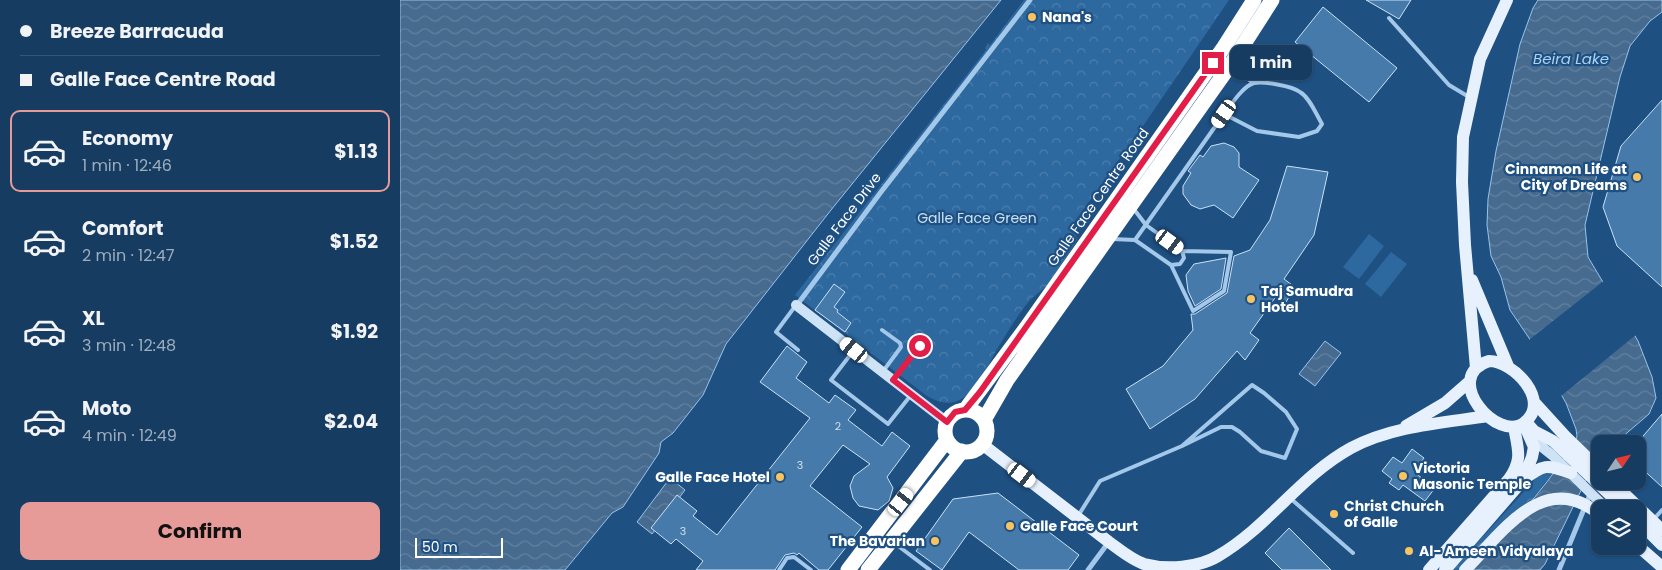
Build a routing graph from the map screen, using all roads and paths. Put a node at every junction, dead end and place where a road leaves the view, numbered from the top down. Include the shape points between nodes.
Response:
1 (1030, 0) edge
2 (1254, 0) edge
3 (1272, 0) edge
4 (1507, 0) edge
5 (1390, 18) dead end
6 (1231, 64) junction
7 (1253, 84) junction
8 (1471, 99) junction
9 (1224, 114) junction
10 (1131, 205) junction
11 (1146, 225) junction
12 (1107, 239) junction
13 (1135, 240) junction
14 (1182, 251) junction
15 (1171, 265) junction
16 (1466, 267) junction
17 (796, 305) junction
18 (882, 330) dead end
19 (920, 346) dead end
20 (798, 350) dead end
21 (854, 350) junction
22 (1508, 366) junction
23 (1476, 368) junction
24 (882, 372) junction
25 (893, 380) junction
26 (1470, 382) junction
27 (911, 395) junction
28 (1534, 402) junction
29 (965, 410) junction
30 (1488, 416) junction
31 (984, 420) junction
32 (947, 422) junction
33 (1524, 426) junction
34 (1398, 431) junction
35 (947, 440) junction
36 (982, 444) junction
37 (1182, 446) junction
38 (962, 451) junction
39 (1591, 461) edge
40 (1571, 473) junction
41 (1523, 480) junction
42 (1620, 490) edge
43 (1590, 492) junction
44 (1289, 497) junction
45 (1598, 500) edge
46 (1615, 500) edge
47 (1591, 509) edge
48 (1662, 510) edge
49 (1078, 518) junction
50 (1652, 521) junction
51 (1646, 529) edge
52 (1662, 530) edge
53 (892, 540) junction
54 (1109, 542) junction
55 (1662, 545) edge
56 (1646, 546) edge
57 (1354, 553) dead end
58 (1646, 553) edge
59 (1662, 562) edge
60 (1194, 567) edge
61 (1662, 567) edge
62 (1430, 569) edge
63 (779, 570) edge
64 (811, 570) edge
65 (848, 570) edge
66 (868, 570) edge
67 (930, 570) edge
68 (1088, 570) edge
69 (1445, 570) edge
70 (1465, 570) edge
71 (1559, 570) edge

1 - 17 street, Galle Face Drive
2 - 29 highway, Galle Face Centre Road via 1043,304
3 - 6 highway
4 - 8 main road via 1480,59
5 - 8 lane via 1449,85
6 - 7 lane
6 - 10 highway
7 - 9 lane
7 - 9 lane via 1273,84 1300,91 1322,124 1317,131 1299,137 1257,131
8 - 16 main road via 1463,137
9 - 11 lane
10 - 11 lane
10 - 12 highway
11 - 13 lane
11 - 14 lane
12 - 13 lane
12 - 31 highway via 1007,380
13 - 15 lane
14 - 15 lane via 1184,258 1180,264
14 - 15 lane via 1231,252 1224,291 1193,311
16 - 22 main road
16 - 23 main road
17 - 20 lane via 776,332
17 - 21 street
18 - 24 lane via 901,347
19 - 25 lane
21 - 24 street
21 - 27 lane via 831,380 888,424
22 - 23 main road via 1489,361
22 - 28 main road via 1523,379
23 - 26 main road
24 - 25 street
25 - 27 street
26 - 30 main road via 1475,400
26 - 34 main road via 1445,403
27 - 32 street
28 - 33 main road via 1533,411
28 - 39 main road
29 - 31 highway via 975,412
29 - 32 highway via 955,412
30 - 33 main road via 1508,427
30 - 34 main road
31 - 36 highway via 986,432
32 - 35 highway
33 - 40 street
33 - 41 main road via 1534,447
33 - 46 main road via 1553,442
33 - 62 main road via 1516,468 1509,479
34 - 44 main road via 1338,456
35 - 38 highway
35 - 65 highway
36 - 38 highway
36 - 49 main road
37 - 37 lane via 1252,385 1286,412 1296,429 1286,458 1261,452 1232,428 1221,427
37 - 49 lane via 1100,481
38 - 53 highway
40 - 41 main road via 1541,467
40 - 43 street
41 - 69 main road
42 - 50 main road
43 - 45 street
43 - 71 street
44 - 57 lane
44 - 60 main road via 1235,544
47 - 70 main road via 1578,501 1556,498 1538,502 1514,519
48 - 50 lane
49 - 54 main road
50 - 52 main road
51 - 55 main road
53 - 66 highway
53 - 67 lane
54 - 60 main road via 1144,564 1165,568
54 - 68 street
56 - 59 street
58 - 61 main road
63 - 64 lane via 787,558 794,556

